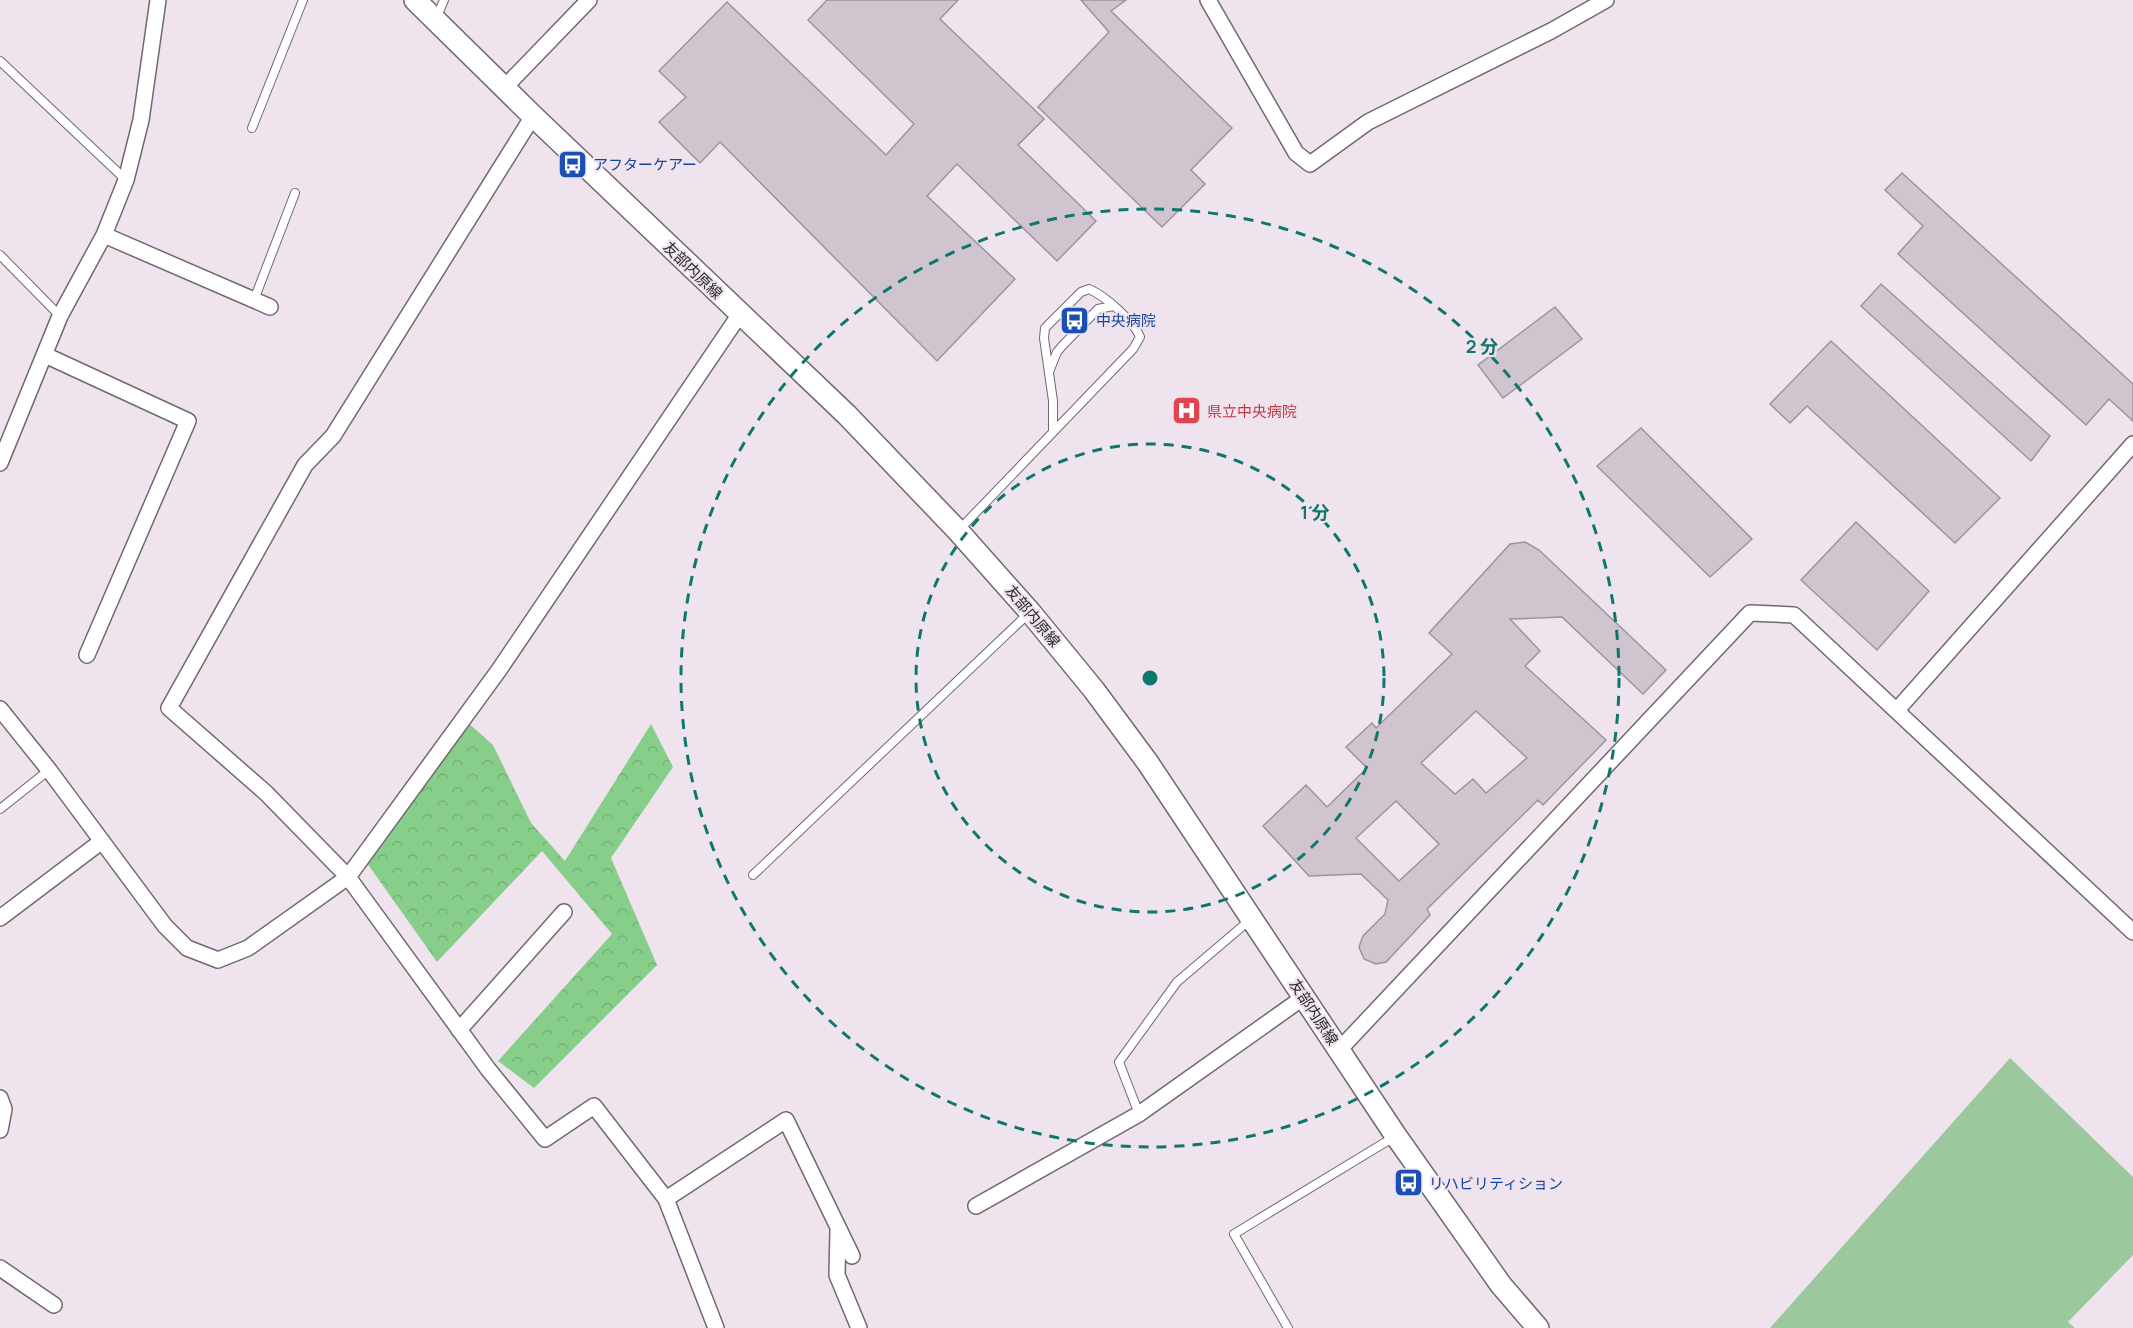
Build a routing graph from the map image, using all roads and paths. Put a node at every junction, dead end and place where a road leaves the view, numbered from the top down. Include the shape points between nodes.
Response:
1 (158, 0) edge
2 (303, 0) edge
3 (415, 0) edge
4 (444, 0) edge
5 (589, 0) edge
6 (1208, 0) edge
7 (1606, 0) edge
8 (435, 20) junction
9 (0, 61) edge
10 (504, 88) junction
11 (533, 116) junction
12 (252, 128) dead end
13 (126, 180) junction
14 (296, 193) dead end
15 (104, 235) junction
16 (0, 255) edge
17 (254, 300) junction
18 (1113, 306) junction
19 (270, 307) dead end
20 (740, 314) junction
21 (60, 316) junction
22 (45, 354) junction
23 (1049, 373) junction
24 (1053, 432) junction
25 (2133, 444) edge
26 (0, 463) edge
27 (958, 531) junction
28 (1030, 612) junction
29 (87, 655) dead end
30 (0, 709) edge
31 (1897, 710) junction
32 (49, 770) junction
33 (0, 809) edge
34 (102, 842) junction
35 (753, 875) dead end
36 (348, 877) junction
37 (564, 912) dead end
38 (0, 918) edge
39 (1252, 918) junction
40 (2133, 933) edge
41 (1304, 997) junction
42 (459, 1030) junction
43 (1339, 1050) junction
44 (0, 1098) edge
45 (1139, 1114) junction
46 (0, 1130) edge
47 (1396, 1136) junction
48 (666, 1199) junction
49 (976, 1206) dead end
50 (838, 1227) junction
51 (852, 1256) dead end
52 (0, 1268) edge
53 (54, 1305) dead end
54 (716, 1328) edge
55 (859, 1328) edge
56 (1288, 1328) edge
57 (1538, 1328) edge

1 - 13 street via 141,120
2 - 12 lane
3 - 8 main road, 友部内原線
4 - 8 lane
5 - 10 street
6 - 7 street via 1296,153 1310,164 1368,122
8 - 10 main road, 友部内原線
9 - 13 lane
10 - 11 main road, 友部内原線
11 - 20 main road, 友部内原線
11 - 36 street via 333,436 305,465 169,708 267,793
13 - 15 street
14 - 17 lane
15 - 17 street
15 - 21 street
16 - 21 lane
17 - 19 street
18 - 23 lane via 1098,309 1063,345
18 - 23 lane via 1089,289 1081,292 1045,328
18 - 24 lane via 1137,328 1140,337 1133,350
20 - 27 main road, 友部内原線 via 847,415
20 - 36 street via 499,670
21 - 22 street
22 - 26 street
22 - 29 street via 188,422
23 - 24 lane
24 - 27 lane
25 - 31 street
27 - 28 main road, 友部内原線
28 - 35 lane
28 - 39 main road, 友部内原線 via 1148,763
30 - 32 street
31 - 40 street
31 - 43 street via 1794,615 1750,613
32 - 33 lane
32 - 34 street
34 - 36 street via 165,926 187,948 218,960 248,948
34 - 38 street
36 - 42 street
37 - 42 street
39 - 41 main road, 友部内原線
39 - 45 lane via 1177,982 1119,1062
41 - 43 main road, 友部内原線
41 - 45 street
42 - 48 street via 545,1139 594,1106
43 - 47 main road, 友部内原線
44 - 46 street via 4,1108
45 - 49 street
47 - 56 lane via 1234,1234
47 - 57 main road, 友部内原線 via 1501,1285
48 - 50 street via 786,1120
48 - 54 street
50 - 51 street
50 - 55 street via 837,1275
52 - 53 street

